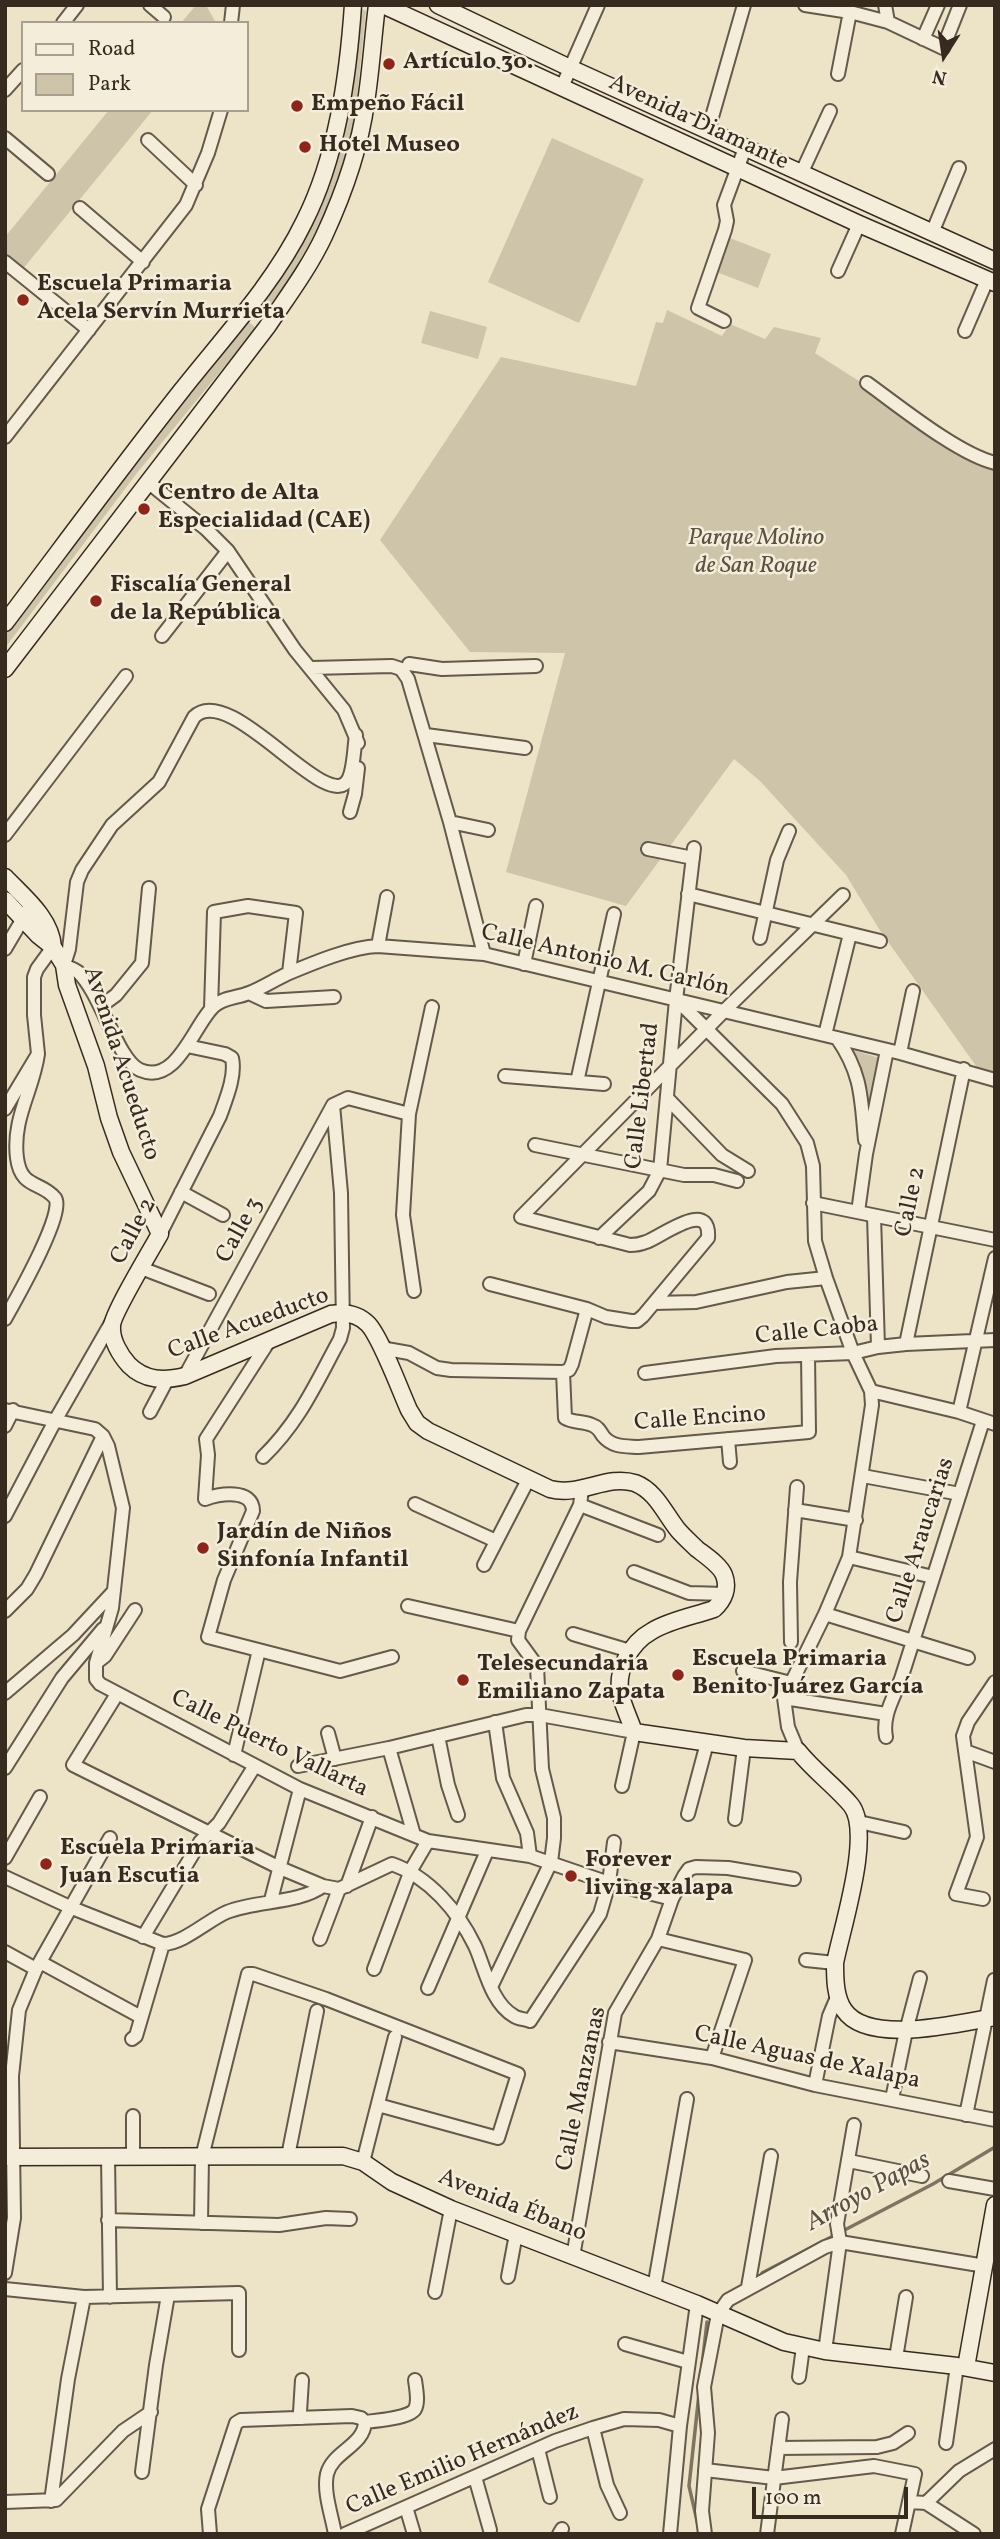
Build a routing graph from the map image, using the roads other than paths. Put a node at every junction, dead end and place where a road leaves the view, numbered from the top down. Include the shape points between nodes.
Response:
1 (77, 5) edge
2 (150, 5) edge
3 (353, 5) edge
4 (377, 5) edge
5 (383, 5) edge
6 (438, 5) edge
7 (598, 5) edge
8 (744, 5) edge
9 (805, 5) edge
10 (885, 5) edge
11 (938, 5) edge
12 (960, 5) edge
13 (850, 12) junction
14 (164, 17) dead end
15 (65, 21) edge
16 (888, 22) junction
17 (923, 39) junction
18 (570, 68) junction
19 (21, 72) edge
20 (838, 74) dead end
21 (562, 87) junction
22 (5, 90) edge
23 (830, 111) dead end
24 (219, 112) edge
25 (708, 131) junction
26 (5, 138) edge
27 (148, 140) dead end
28 (745, 148) junction
29 (737, 167) junction
30 (958, 168) dead end
31 (48, 174) dead end
32 (801, 174) junction
33 (196, 185) junction
34 (80, 208) dead end
35 (859, 224) junction
36 (932, 233) junction
37 (972, 251) junction
38 (995, 261) edge
39 (5, 262) edge
40 (143, 262) junction
41 (838, 271) dead end
42 (965, 271) junction
43 (991, 282) edge
44 (724, 321) dead end
45 (89, 330) junction
46 (965, 331) dead end
47 (867, 383) dead end
48 (7, 433) edge
49 (995, 463) edge
50 (148, 482) junction
51 (228, 551) junction
52 (5, 623) edge
53 (162, 636) dead end
54 (474, 660) dead end
55 (536, 666) dead end
56 (405, 667) junction
57 (312, 668) junction
58 (5, 669) edge
59 (126, 676) dead end
60 (356, 735) junction
61 (426, 735) junction
62 (525, 748) dead end
63 (350, 812) dead end
64 (450, 822) junction
65 (488, 830) dead end
66 (789, 831) dead end
67 (5, 835) edge
68 (648, 849) dead end
69 (5, 877) edge
70 (149, 888) dead end
71 (688, 894) junction
72 (843, 895) dead end
73 (387, 897) dead end
74 (5, 900) edge
75 (536, 906) dead end
76 (27, 912) junction
77 (765, 913) junction
78 (614, 914) dead end
79 (813, 924) junction
80 (850, 934) junction
81 (760, 938) dead end
82 (880, 941) dead end
83 (378, 946) junction
84 (53, 947) junction
85 (5, 949) edge
86 (484, 954) junction
87 (524, 964) junction
88 (64, 965) junction
89 (289, 974) junction
90 (597, 981) junction
91 (913, 992) dead end
92 (249, 993) junction
93 (334, 997) dead end
94 (676, 1000) junction
95 (101, 1006) junction
96 (432, 1007) dead end
97 (211, 1009) junction
98 (725, 1010) junction
99 (706, 1029) junction
100 (831, 1037) junction
101 (187, 1046) junction
102 (894, 1051) junction
103 (37, 1054) junction
104 (671, 1065) junction
105 (964, 1069) junction
106 (505, 1076) dead end
107 (995, 1080) edge
108 (577, 1082) junction
109 (604, 1084) dead end
110 (667, 1098) junction
111 (334, 1105) junction
112 (5, 1109) edge
113 (409, 1114) junction
114 (535, 1145) dead end
115 (583, 1153) junction
116 (866, 1154) junction
117 (660, 1170) junction
118 (748, 1171) dead end
119 (737, 1181) dead end
120 (181, 1192) junction
121 (813, 1203) junction
122 (858, 1212) junction
123 (223, 1215) dead end
124 (874, 1216) junction
125 (930, 1227) junction
126 (160, 1234) junction
127 (599, 1238) junction
128 (995, 1240) edge
129 (995, 1258) edge
130 (141, 1268) junction
131 (826, 1278) junction
132 (490, 1284) dead end
133 (414, 1291) dead end
134 (209, 1294) dead end
135 (654, 1303) junction
136 (587, 1309) junction
137 (342, 1312) junction
138 (5, 1319) edge
139 (111, 1323) junction
140 (995, 1340) edge
141 (269, 1341) junction
142 (976, 1342) junction
143 (906, 1344) junction
144 (878, 1347) junction
145 (381, 1348) junction
146 (853, 1353) junction
147 (808, 1355) junction
148 (566, 1371) junction
149 (645, 1373) dead end
150 (184, 1376) junction
151 (167, 1380) junction
152 (872, 1391) junction
153 (9, 1410) edge
154 (150, 1412) dead end
155 (959, 1412) junction
156 (56, 1419) junction
157 (989, 1422) edge
158 (5, 1426) edge
159 (103, 1436) junction
160 (728, 1439) junction
161 (263, 1457) dead end
162 (730, 1462) dead end
163 (863, 1476) junction
164 (529, 1478) junction
165 (797, 1487) dead end
166 (960, 1494) junction
167 (581, 1497) junction
168 (415, 1504) dead end
169 (795, 1510) junction
170 (5, 1516) edge
171 (856, 1520) junction
172 (658, 1535) dead end
173 (496, 1542) junction
174 (849, 1557) junction
175 (484, 1565) dead end
176 (634, 1572) dead end
177 (933, 1577) junction
178 (114, 1591) junction
179 (725, 1594) junction
180 (408, 1606) dead end
181 (135, 1610) dead end
182 (5, 1611) edge
183 (825, 1614) junction
184 (108, 1623) junction
185 (519, 1631) junction
186 (573, 1634) dead end
187 (913, 1641) junction
188 (791, 1642) dead end
189 (259, 1650) junction
190 (630, 1651) junction
191 (392, 1657) dead end
192 (968, 1658) dead end
193 (96, 1663) junction
194 (743, 1671) dead end
195 (995, 1682) edge
196 (791, 1683) junction
197 (5, 1693) edge
198 (117, 1694) junction
199 (784, 1698) junction
200 (886, 1714) junction
201 (540, 1715) junction
202 (495, 1722) junction
203 (634, 1732) junction
204 (328, 1733) dead end
205 (438, 1736) junction
206 (886, 1737) dead end
207 (707, 1743) junction
208 (389, 1748) junction
209 (744, 1748) junction
210 (798, 1751) junction
211 (965, 1751) junction
212 (234, 1755) junction
213 (335, 1759) junction
214 (995, 1762) edge
215 (298, 1766) dead end
216 (254, 1767) junction
217 (5, 1768) edge
218 (622, 1786) dead end
219 (300, 1789) junction
220 (40, 1797) dead end
221 (688, 1814) dead end
222 (458, 1815) dead end
223 (372, 1818) junction
224 (735, 1819) dead end
225 (859, 1822) junction
226 (904, 1832) dead end
227 (209, 1833) junction
228 (414, 1835) junction
229 (110, 1838) dead end
230 (428, 1841) junction
231 (614, 1842) dead end
232 (488, 1852) junction
233 (530, 1856) junction
234 (5, 1858) edge
235 (551, 1862) junction
236 (280, 1868) junction
237 (411, 1870) junction
238 (5, 1877) edge
239 (794, 1879) dead end
240 (609, 1883) junction
241 (323, 1886) junction
242 (343, 1887) junction
243 (672, 1899) junction
244 (983, 1899) dead end
245 (271, 1900) junction
246 (72, 1908) junction
247 (458, 1918) junction
248 (143, 1937) junction
249 (320, 1939) dead end
250 (659, 1939) junction
251 (163, 1944) junction
252 (5, 1952) edge
253 (806, 1960) dead end
254 (835, 1963) junction
255 (38, 1966) junction
256 (373, 1969) dead end
257 (920, 1978) dead end
258 (994, 1980) edge
259 (428, 1987) dead end
260 (491, 1987) junction
261 (838, 1995) junction
262 (317, 2011) dead end
263 (141, 2017) junction
264 (990, 2018) edge
265 (905, 2031) junction
266 (395, 2038) dead end
267 (132, 2039) dead end
268 (610, 2042) junction
269 (712, 2058) junction
270 (815, 2085) junction
271 (687, 2099) dead end
272 (891, 2099) junction
273 (378, 2105) junction
274 (966, 2115) junction
275 (133, 2116) dead end
276 (995, 2120) edge
277 (854, 2125) dead end
278 (288, 2156) junction
279 (771, 2156) dead end
280 (9, 2157) edge
281 (108, 2157) junction
282 (133, 2157) junction
283 (202, 2157) junction
284 (849, 2161) junction
285 (363, 2162) junction
286 (922, 2176) dead end
287 (949, 2181) dead end
288 (995, 2189) edge
289 (995, 2205) edge
290 (451, 2209) junction
291 (108, 2220) junction
292 (350, 2220) dead end
293 (201, 2223) junction
294 (516, 2234) junction
295 (838, 2236) junction
296 (573, 2257) junction
297 (5, 2273) edge
298 (988, 2275) edge
299 (508, 2277) dead end
300 (748, 2287) junction
301 (654, 2288) junction
302 (5, 2289) edge
303 (435, 2292) dead end
304 (168, 2295) junction
305 (84, 2297) junction
306 (110, 2297) junction
307 (906, 2297) dead end
308 (697, 2304) junction
309 (718, 2314) junction
310 (625, 2344) dead end
311 (803, 2347) junction
312 (239, 2350) dead end
313 (825, 2351) junction
314 (896, 2358) junction
315 (688, 2362) junction
316 (962, 2367) junction
317 (995, 2373) edge
318 (799, 2377) dead end
319 (302, 2380) dead end
320 (415, 2380) dead end
321 (151, 2412) junction
322 (302, 2418) junction
323 (782, 2419) dead end
324 (365, 2423) junction
325 (680, 2427) junction
326 (593, 2428) junction
327 (908, 2433) dead end
328 (946, 2443) dead end
329 (778, 2448) junction
330 (538, 2449) junction
331 (995, 2449) edge
332 (705, 2470) junction
333 (142, 2472) dead end
334 (475, 2477) junction
335 (774, 2478) junction
336 (550, 2497) dead end
337 (51, 2501) junction
338 (5, 2502) edge
339 (910, 2502) junction
340 (926, 2503) junction
341 (406, 2507) junction
342 (620, 2513) dead end
343 (490, 2530) dead end
344 (210, 2534) edge
345 (335, 2534) edge
346 (345, 2534) edge
347 (414, 2534) edge
348 (670, 2534) edge
349 (705, 2534) edge
350 (767, 2534) edge
351 (902, 2534) edge
352 (974, 2534) edge

1 - 15 street
2 - 14 street
3 - 52 main road via 343,98 305,221 247,308
4 - 50 main road via 361,128 323,237 267,327
5 - 21 main road, Avenida Diamante
6 - 18 main road, Avenida Diamante
7 - 18 street
8 - 25 street
9 - 13 street
10 - 16 street
11 - 17 street
12 - 17 street via 943,48
13 - 16 street
13 - 20 street
16 - 17 street
18 - 21 street
18 - 25 main road, Avenida Diamante
19 - 22 street
21 - 29 main road, Avenida Diamante
23 - 32 street
24 - 33 street
25 - 28 main road, Avenida Diamante
26 - 31 street
27 - 33 street
28 - 29 street
28 - 32 main road, Avenida Diamante
29 - 35 main road, Avenida Diamante
29 - 44 street via 724,205 725,230 698,309
30 - 36 street
32 - 36 main road, Avenida Diamante
33 - 40 street
34 - 40 street
35 - 41 street
35 - 42 main road, Avenida Diamante
36 - 37 main road, Avenida Diamante
37 - 38 main road, Avenida Diamante
37 - 42 main road
39 - 45 street
40 - 45 street
42 - 43 main road, Avenida Diamante
43 - 46 street
45 - 48 street
47 - 49 street via 936,432
50 - 51 street
50 - 58 main road
51 - 53 street
51 - 57 street
54 - 56 street
55 - 56 street
56 - 57 street
56 - 61 street
57 - 60 street via 344,710
59 - 67 street
60 - 63 street via 360,747
60 - 88 street via 349,779 336,786 298,766 236,717 206,709 200,712 159,782 112,825 82,870
61 - 62 street
61 - 64 street
64 - 65 street
64 - 86 street
66 - 77 street
68 - 71 street, Calle Libertad via 694,853
69 - 76 main road, Avenida Acueducto
70 - 95 street via 142,963
71 - 77 street
71 - 94 street, Calle Libertad
72 - 79 street
73 - 83 street
74 - 76 main road, Avenida Acueducto
75 - 87 street
76 - 84 main road, Avenida Acueducto via 46,922
76 - 85 street
77 - 79 street
77 - 81 street
78 - 90 street
79 - 80 street
79 - 98 street
80 - 82 street
80 - 100 street
83 - 86 street, Calle Antonio M. Carlón
83 - 89 street, Calle Antonio M. Carlón via 363,947
84 - 88 main road, Avenida Acueducto
84 - 103 street via 34,977
86 - 87 street, Calle Antonio M. Carlón
87 - 90 street, Calle Antonio M. Carlón
88 - 95 street via 78,972
88 - 126 main road, Avenida Acueducto via 66,985 121,1152
89 - 92 street, Calle Antonio M. Carlón
89 - 97 street via 296,914 248,906 214,912
90 - 94 street, Calle Antonio M. Carlón
90 - 108 street
91 - 102 street
92 - 93 street via 266,1001
92 - 97 street, Calle Antonio M. Carlón via 222,1000
94 - 98 street, Calle Antonio M. Carlón
94 - 99 street
94 - 104 street, Calle Libertad
95 - 101 street via 126,1057 140,1070 164,1070
96 - 113 street
97 - 101 street
98 - 99 street
98 - 100 street, Calle Antonio M. Carlón
99 - 104 street
99 - 121 street via 795,1122 813,1166
100 - 102 street, Calle Antonio M. Carlón
100 - 116 street via 851,1059 860,1084
101 - 120 street, Calle 2 via 225,1054 234,1065 227,1098
102 - 105 street, Calle Antonio M. Carlón
102 - 116 street
103 - 112 street
103 - 138 street via 19,1117 17,1155 25,1178 53,1196 58,1209
104 - 110 street, Calle Libertad
104 - 115 street
105 - 107 street, Calle Antonio M. Carlón
105 - 125 street, Calle 2
106 - 108 street
108 - 109 street
110 - 117 street, Calle Libertad
110 - 118 street via 722,1155
111 - 113 street via 348,1098
111 - 137 street via 341,1193
111 - 150 street, Calle 3
113 - 133 street via 403,1214
114 - 115 street
115 - 117 street
115 - 127 street via 521,1217
116 - 122 street
117 - 119 street
117 - 127 street, Calle Libertad via 649,1191
120 - 123 street
120 - 126 street, Calle 2
121 - 122 street
121 - 131 street via 816,1241
122 - 124 street
124 - 125 street
124 - 144 street
125 - 128 street
125 - 143 street, Calle 2
126 - 130 main road, Calle 2
127 - 135 street via 643,1244 687,1220 704,1223 708,1238
129 - 142 street
130 - 134 street
130 - 139 main road, Calle 2
131 - 135 street via 696,1302
131 - 146 street
132 - 136 street
135 - 136 street via 637,1321
136 - 148 street
137 - 141 main road, Calle Acueducto
137 - 145 main road, Calle Acueducto via 368,1324
137 - 161 street via 340,1339 296,1420
139 - 151 main road, Calle Acueducto via 114,1341 131,1367 152,1379
139 - 156 street, Calle 2
140 - 142 street, Calle Caoba
141 - 150 main road, Calle Acueducto
141 - 189 street via 206,1439 205,1499 228,1493 250,1500 253,1506 208,1637
142 - 143 street, Calle Caoba
142 - 155 street
143 - 144 street, Calle Caoba
144 - 146 street, Calle Caoba
145 - 148 street via 409,1353 450,1370
145 - 164 main road, Calle Acueducto via 417,1423
146 - 147 street, Calle Caoba
146 - 152 street
147 - 149 street, Calle Caoba
147 - 160 street, Calle Encino via 809,1432
148 - 160 street, Calle Encino via 565,1418 591,1424 617,1446
150 - 151 main road, Calle Acueducto
151 - 154 street
152 - 155 street
152 - 163 street
153 - 156 street
153 - 158 street
155 - 157 street
156 - 159 street via 95,1429
156 - 170 street, Calle 2
157 - 166 street, Calle Araucarias
159 - 178 street via 122,1508
159 - 182 street via 36,1574
160 - 162 street
163 - 166 street
163 - 171 street
164 - 167 main road, Calle Acueducto
164 - 173 street
165 - 169 street
166 - 177 street, Calle Araucarias
167 - 172 street
167 - 179 main road, Calle Acueducto via 617,1481 635,1483 652,1494 679,1531 722,1572
167 - 185 street
168 - 173 street
169 - 171 street
169 - 188 street
171 - 174 street
173 - 175 street
174 - 177 street
174 - 183 street
176 - 179 street via 689,1593
177 - 187 street, Calle Araucarias
178 - 184 street
178 - 197 street via 73,1635
179 - 190 main road via 714,1609 652,1630
180 - 185 street
181 - 193 street
183 - 187 street
183 - 196 street
184 - 193 street
184 - 217 street via 62,1678
185 - 201 street via 518,1640 537,1666
186 - 190 street
187 - 192 street
187 - 200 street, Calle Araucarias
189 - 191 street via 340,1671
189 - 212 street
190 - 203 main road via 619,1682
193 - 198 street, Calle Puerto Vallarta via 100,1685
194 - 196 street
195 - 211 street via 968,1722 962,1736
196 - 199 street
198 - 212 street, Calle Puerto Vallarta
198 - 227 street via 73,1765
199 - 200 street
199 - 210 street via 788,1727
200 - 206 street
201 - 202 street
201 - 203 street
201 - 235 street via 542,1769 554,1818
202 - 205 street
202 - 233 street via 503,1778 527,1833
203 - 207 main road
203 - 218 street
204 - 213 street
205 - 208 street
205 - 222 street
207 - 209 main road
207 - 221 street
208 - 213 street
208 - 228 street
209 - 210 main road
209 - 224 street
210 - 225 main road via 852,1806
211 - 214 street
211 - 244 street via 978,1837 956,1894
212 - 216 street, Calle Puerto Vallarta
213 - 215 street
216 - 219 street, Calle Puerto Vallarta
216 - 227 street
219 - 223 street, Calle Puerto Vallarta
219 - 236 street
220 - 234 street
223 - 228 street, Calle Puerto Vallarta
223 - 242 street
225 - 226 street
225 - 254 main road via 858,1858
227 - 236 street
227 - 248 street
228 - 230 street, Calle Puerto Vallarta
229 - 246 street
230 - 232 street, Calle Puerto Vallarta
230 - 237 street
231 - 240 street
232 - 233 street, Calle Puerto Vallarta
232 - 247 street
233 - 235 street, Calle Puerto Vallarta
235 - 240 street, Calle Puerto Vallarta
235 - 260 street
236 - 241 street
236 - 245 street
237 - 242 street via 392,1864
237 - 247 street
237 - 256 street
238 - 246 street
239 - 243 street, Calle Manzanas via 696,1867 690,1869
240 - 243 street, Calle Puerto Vallarta
240 - 260 street via 600,1914 530,2021 514,2016
241 - 242 street
241 - 245 street via 308,1895
242 - 249 street
243 - 250 street, Calle Manzanas
245 - 251 street via 228,1912 176,1942
246 - 248 street
246 - 255 street
247 - 259 street
247 - 260 street
248 - 251 street
250 - 268 street, Calle Manzanas via 615,2013
250 - 269 street via 745,1960
251 - 263 street
252 - 255 street
253 - 254 street
254 - 261 main road
255 - 263 street
255 - 280 street via 19,2010
257 - 265 street
258 - 264 street
261 - 265 main road via 852,2020
261 - 270 street via 828,2016
262 - 278 street
263 - 267 street
264 - 265 main road
264 - 274 street
265 - 272 street
266 - 273 street
268 - 269 street, Calle Aguas de Xalapa
268 - 296 street, Calle Manzanas
269 - 270 street, Calle Aguas de Xalapa
270 - 272 street, Calle Aguas de Xalapa
271 - 301 street
272 - 274 street, Calle Aguas de Xalapa
273 - 283 street via 498,2138 518,2074 327,1999 248,1974
273 - 285 street
274 - 276 street, Calle Aguas de Xalapa
275 - 282 street
277 - 284 street
278 - 283 main road, Avenida Ébano
278 - 285 main road, Avenida Ébano via 332,2154
279 - 300 street
280 - 281 main road, Avenida Ébano
280 - 297 street via 14,2218
281 - 282 main road, Avenida Ébano
281 - 291 street
282 - 283 main road, Avenida Ébano
283 - 293 street
284 - 286 street
284 - 295 street
285 - 290 main road, Avenida Ébano via 392,2182
287 - 288 street
289 - 298 main road
290 - 294 main road, Avenida Ébano
290 - 303 street
291 - 293 street
291 - 306 street
292 - 293 street
294 - 296 main road, Avenida Ébano
294 - 299 street
295 - 298 street
295 - 300 street
295 - 313 street
296 - 301 main road, Avenida Ébano
298 - 316 main road
300 - 309 street via 728,2300
301 - 308 main road, Avenida Ébano
302 - 305 street
304 - 306 street
304 - 312 street via 239,2293
304 - 321 street
305 - 306 street
305 - 337 street
307 - 314 street
308 - 309 main road, Avenida Ébano
308 - 315 street
309 - 311 main road, Avenida Ébano
309 - 332 street via 704,2388
310 - 315 street
311 - 313 main road, Avenida Ébano
311 - 318 street
313 - 314 main road, Avenida Ébano
314 - 316 main road, Avenida Ébano
315 - 325 street
316 - 317 main road, Avenida Ébano
316 - 328 street
319 - 322 street
320 - 324 street via 414,2411
321 - 333 street
321 - 337 street via 123,2431
322 - 324 street via 352,2416
322 - 344 street via 236,2423 208,2510
323 - 329 street
324 - 345 street via 359,2439 335,2460 327,2474
325 - 326 street, Calle Emilio Hernández via 659,2420 624,2419
325 - 348 street
326 - 330 street, Calle Emilio Hernández
326 - 342 street via 607,2485
327 - 329 street via 877,2447
329 - 335 street
330 - 334 street, Calle Emilio Hernández
330 - 336 street
331 - 340 street via 959,2471
332 - 335 street
332 - 349 street
334 - 341 street, Calle Emilio Hernández
334 - 343 street
335 - 339 street via 874,2466 915,2474
335 - 350 street
337 - 338 street
339 - 340 street
339 - 351 street
340 - 352 street
341 - 346 street, Calle Emilio Hernández
341 - 347 street

